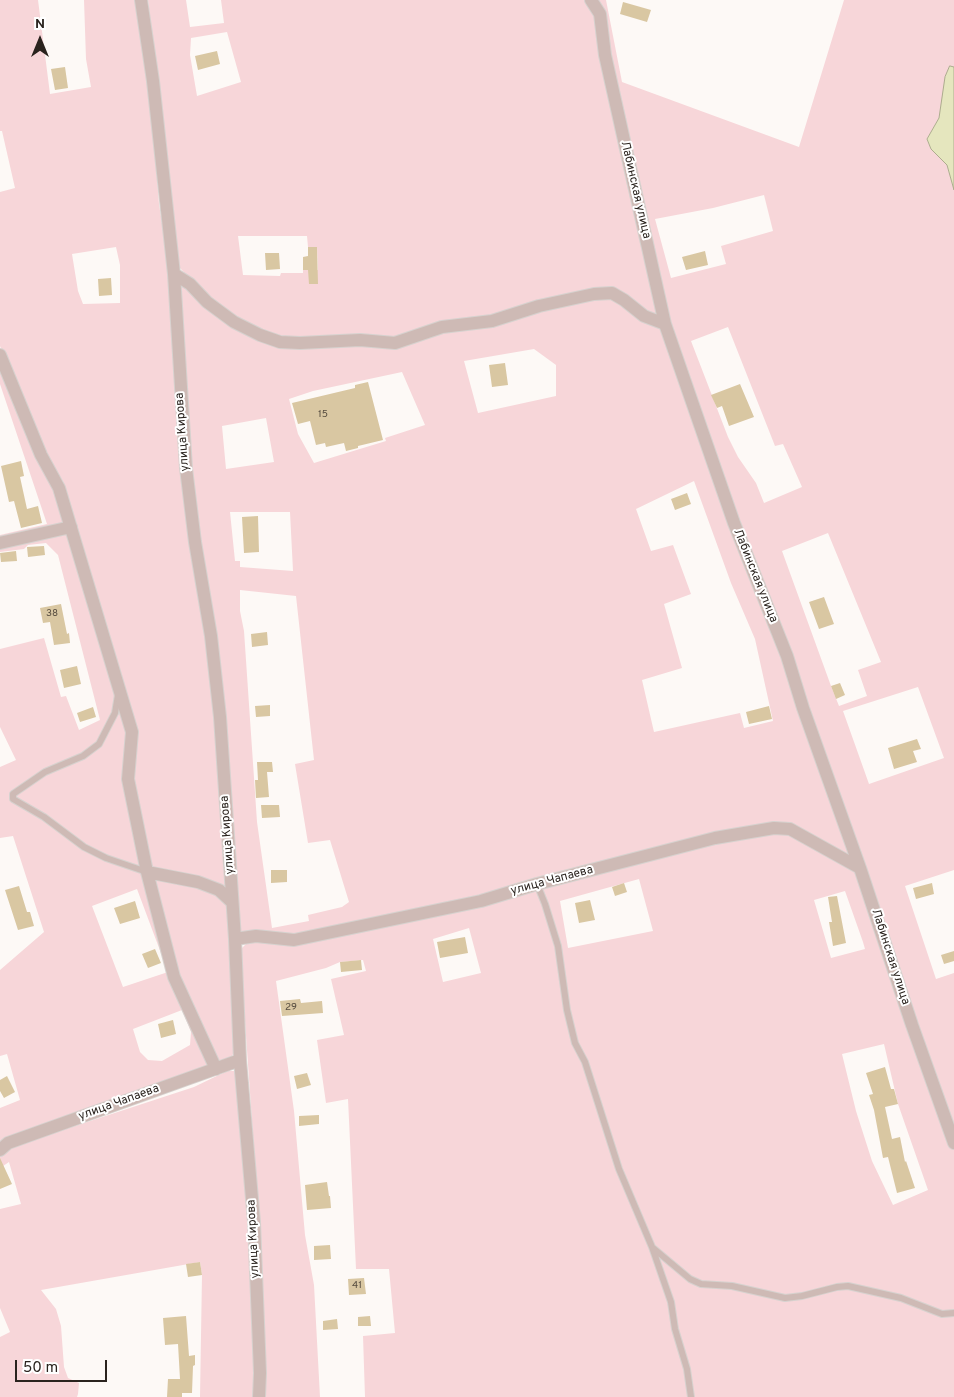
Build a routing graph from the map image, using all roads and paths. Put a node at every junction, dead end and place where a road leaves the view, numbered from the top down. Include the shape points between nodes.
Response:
1 (141, 0) edge
2 (591, 0) edge
3 (174, 274) junction
4 (665, 324) junction
5 (0, 355) edge
6 (70, 527) junction
7 (0, 543) edge
8 (120, 689) junction
9 (860, 868) junction
10 (147, 872) junction
11 (536, 884) junction
12 (232, 902) junction
13 (235, 940) junction
14 (240, 1060) junction
15 (216, 1069) junction
16 (954, 1142) edge
17 (0, 1150) edge
18 (652, 1247) junction
19 (954, 1313) edge
20 (259, 1397) edge
21 (691, 1397) edge

1 - 3 street, улица Кирова
2 - 4 street, Лабинская улица via 600,14 605,55
3 - 4 street via 234,322 280,342 360,340 395,343 442,327 492,321 539,306 612,293 644,316
3 - 12 street, улица Кирова via 186,468 220,717
4 - 9 street, Лабинская улица via 734,523 787,656
5 - 6 street via 41,455 59,488
6 - 7 street
6 - 8 street
8 - 10 street via 132,732 128,779
8 - 10 lane via 115,713 99,744 83,756 45,772 14,794 13,799 84,847
9 - 11 street, улица Чапаева via 790,829 774,828 715,838
9 - 16 street, Лабинская улица
10 - 12 street via 198,882 218,890
10 - 15 street via 174,977
11 - 13 street, улица Чапаева via 481,901 294,940 256,936
11 - 18 lane via 558,946 575,1043 585,1062 619,1169
12 - 13 street, улица Кирова
13 - 14 street, улица Кирова
14 - 15 street, улица Чапаева
14 - 20 street, улица Кирова via 254,1222
15 - 17 street, улица Чапаева via 8,1143
18 - 19 lane via 690,1279 701,1284 732,1286 785,1298 848,1286 900,1298 942,1314
18 - 21 lane via 672,1302

